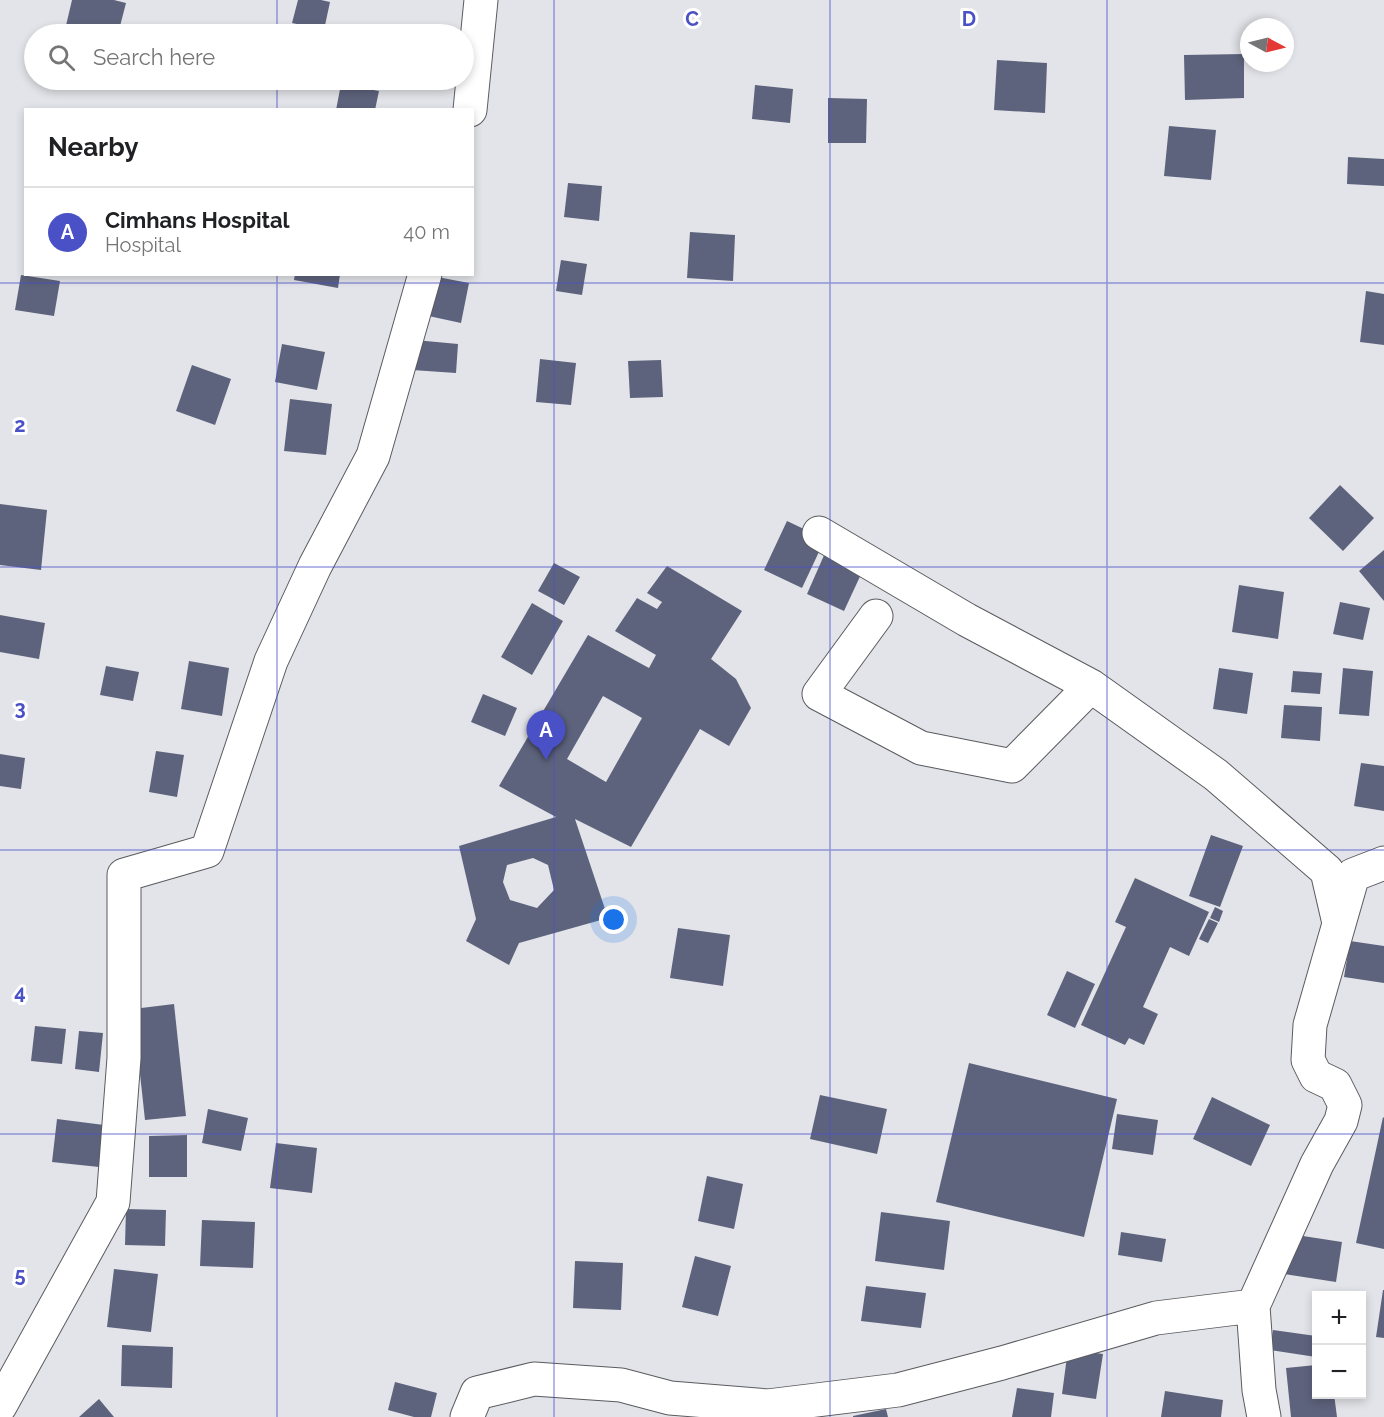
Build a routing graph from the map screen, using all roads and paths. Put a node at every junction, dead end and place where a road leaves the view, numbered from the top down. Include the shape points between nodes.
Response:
1 (482, 0) edge
2 (474, 73) edge
3 (472, 90) edge
4 (470, 108) edge
5 (424, 276) edge
6 (819, 533) dead end
7 (876, 615) dead end
8 (1091, 686) junction
9 (1384, 863) edge
10 (1339, 923) junction
11 (1253, 1306) junction
12 (6, 1395) edge
13 (467, 1417) edge
14 (1264, 1417) edge

1 - 2 street
3 - 4 street
5 - 12 street via 373,456 271,661 207,851 124,875 124,1058 113,1202
6 - 8 street via 967,620
7 - 8 street via 819,694 921,747 1012,766
8 - 10 street via 1216,775 1328,872
9 - 10 street via 1353,875
10 - 11 street via 1310,1025 1308,1060 1316,1076 1335,1086 1345,1105 1341,1121 1317,1164
11 - 13 street via 1156,1318 898,1390 768,1406 669,1398 621,1385 534,1379 477,1393
11 - 14 street

